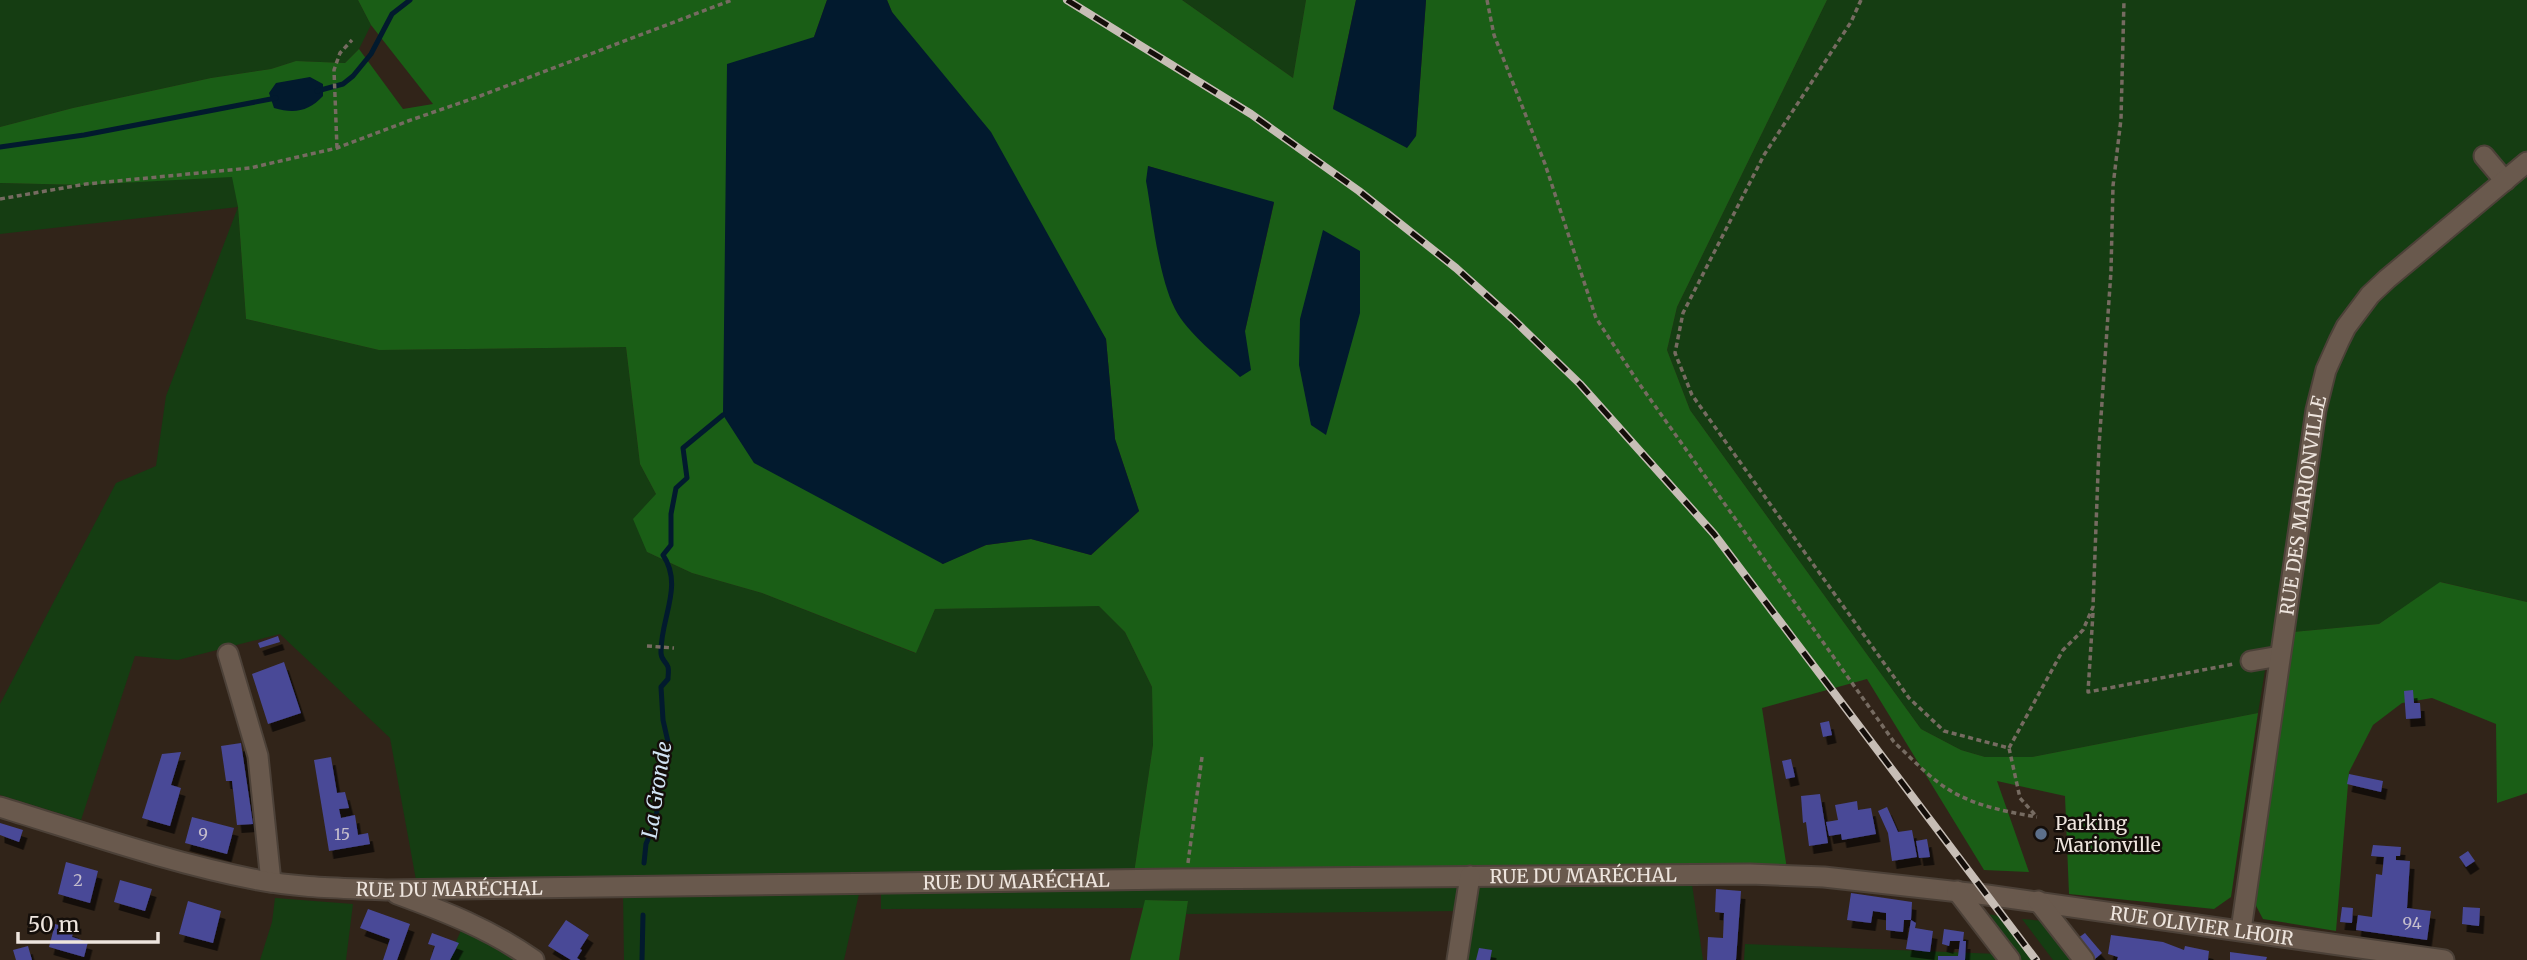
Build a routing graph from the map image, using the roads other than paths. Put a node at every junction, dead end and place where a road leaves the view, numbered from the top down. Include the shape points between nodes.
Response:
1 (2484, 156) dead end
2 (2527, 162) edge
3 (2505, 181) junction
4 (228, 654) dead end
5 (2280, 656) junction
6 (2251, 661) road end
7 (0, 807) edge
8 (1470, 876) junction
9 (271, 882) junction
10 (386, 890) junction
11 (1957, 891) junction
12 (2038, 901) junction
13 (2241, 930) junction
14 (534, 960) edge
15 (1457, 960) edge
16 (2010, 960) edge
17 (2084, 960) edge
18 (2444, 960) edge

1 - 3 street
2 - 3 street, RUE DES MARIONVILLE
3 - 5 street, RUE DES MARIONVILLE via 2387,279 2356,312 2339,341 2316,410
4 - 9 street via 258,756
5 - 6 street
5 - 13 street, RUE DES MARIONVILLE
7 - 9 street, RUE DU MARÉCHAL via 189,863
8 - 10 street, RUE DU MARÉCHAL
8 - 11 street, RUE DU MARÉCHAL via 1750,874
8 - 15 street
9 - 10 street, RUE DU MARÉCHAL
10 - 14 street via 463,919
11 - 12 street, RUE OLIVIER LHOIR
11 - 16 street
12 - 13 street, RUE OLIVIER LHOIR
12 - 17 street
13 - 18 street, RUE OLIVIER LHOIR

